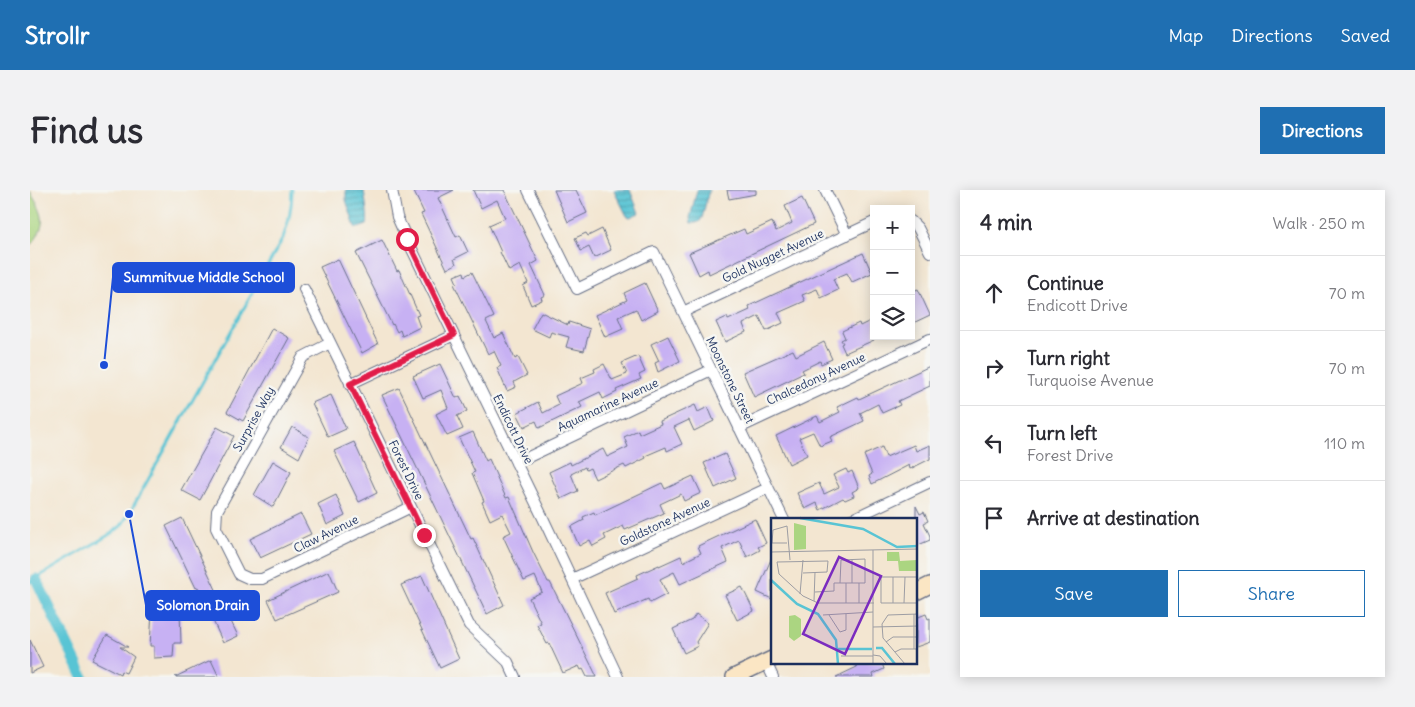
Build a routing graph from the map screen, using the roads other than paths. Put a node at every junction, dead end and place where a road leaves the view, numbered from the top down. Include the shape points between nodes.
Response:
1 (392, 190) edge
2 (528, 190) edge
3 (825, 190) edge
4 (870, 224) edge
5 (915, 225) edge
6 (847, 235) junction
7 (930, 252) edge
8 (304, 289) dead end
9 (683, 312) junction
10 (454, 335) junction
11 (930, 339) edge
12 (330, 343) junction
13 (711, 370) junction
14 (350, 384) junction
15 (739, 428) junction
16 (516, 463) junction
17 (930, 482) edge
18 (768, 488) junction
19 (411, 507) junction
20 (783, 518) edge
21 (854, 518) edge
22 (250, 579) joint
23 (572, 579) junction
24 (930, 585) edge
25 (918, 591) edge
26 (769, 660) edge
27 (515, 677) edge
28 (618, 677) edge
29 (735, 677) edge
30 (772, 677) edge

1 - 10 street, Endicott Drive via 397,217
2 - 9 street, Moonstone Street via 577,289 654,252
3 - 6 street
4 - 6 street, Gold Nugget Avenue
5 - 7 street
6 - 9 street, Gold Nugget Avenue
8 - 12 street, Forest Drive
9 - 13 street, Moonstone Street
10 - 14 street
10 - 16 street, Endicott Drive
11 - 15 street, Chalcedony Avenue
12 - 14 street, Forest Drive
12 - 22 street, Surprise Way via 303,357 217,511 216,528 239,574
13 - 15 street, Moonstone Street
13 - 16 street, Aquamarine Avenue
14 - 19 street, Forest Drive
15 - 18 street, Moonstone Street
16 - 23 street, Endicott Drive
17 - 21 street
18 - 20 street, Moonstone Street
18 - 23 street, Goldstone Avenue
19 - 22 street, Claw Avenue via 262,578
19 - 27 street, Forest Drive via 468,626 508,662
23 - 28 street, Endicott Drive
24 - 25 street
26 - 29 street
26 - 30 street

